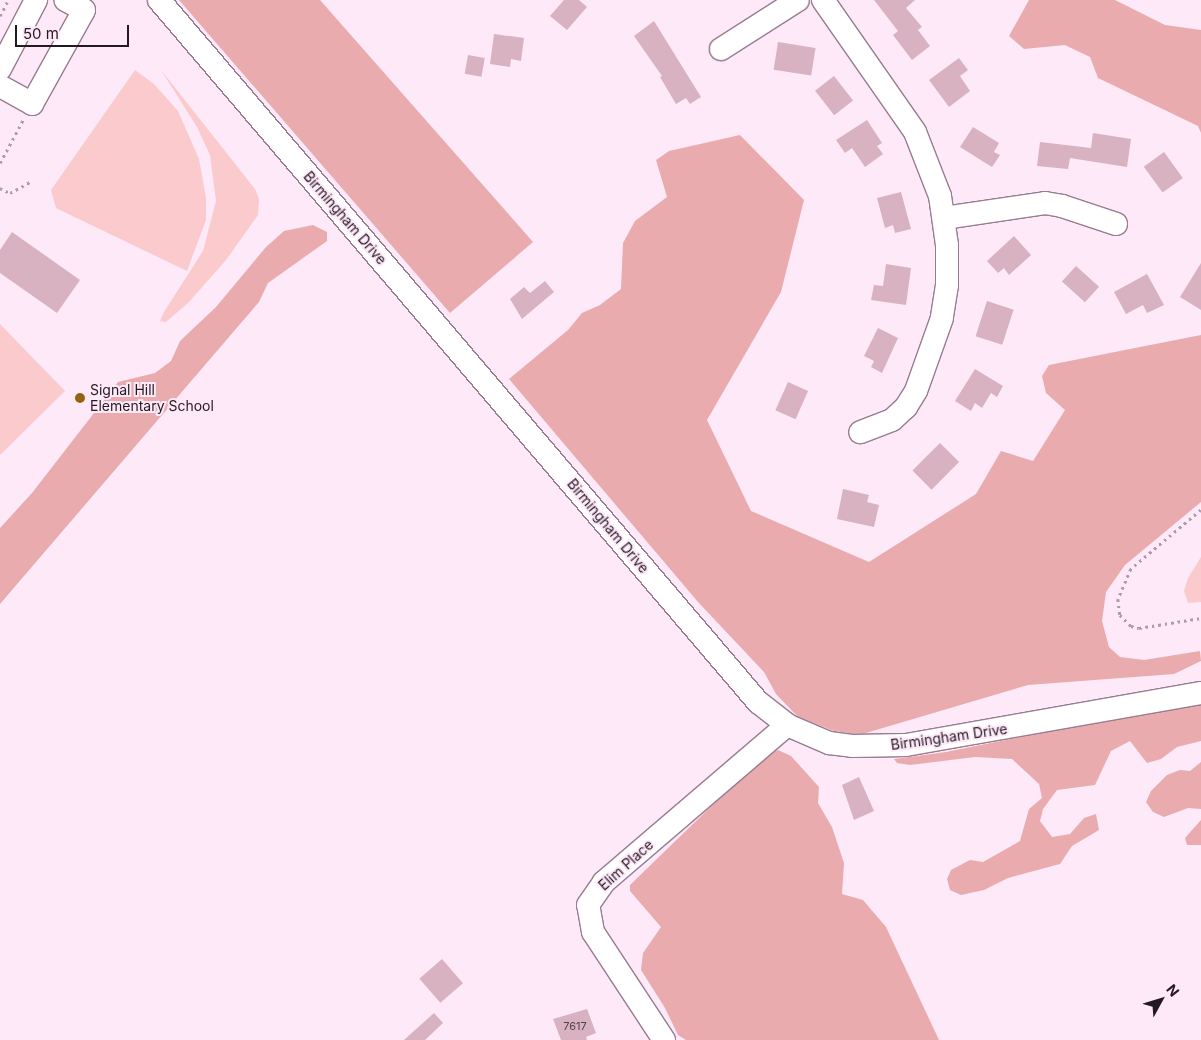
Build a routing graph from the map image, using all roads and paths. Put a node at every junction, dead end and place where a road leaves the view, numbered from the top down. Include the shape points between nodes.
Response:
1 (8, 0) edge
2 (36, 0) edge
3 (159, 0) edge
4 (798, 0) edge
5 (823, 0) edge
6 (74, 5) edge
7 (0, 16) edge
8 (721, 48) dead end
9 (0, 69) edge
10 (0, 86) edge
11 (32, 104) junction
12 (0, 163) edge
13 (32, 181) dead end
14 (0, 188) edge
15 (944, 218) junction
16 (1116, 224) dead end
17 (860, 432) dead end
18 (1201, 510) edge
19 (1201, 618) edge
20 (1201, 693) edge
21 (787, 725) junction
22 (664, 1040) edge

1 - 7 path
2 - 9 street
3 - 21 street, Birmingham Drive via 758,702
4 - 8 street
5 - 15 street via 915,132 933,172
6 - 11 street
10 - 11 street
11 - 12 path
13 - 14 path via 10,193
15 - 16 street via 1045,204 1062,206
15 - 17 street via 947,285 942,318 930,355 906,407 892,420
18 - 19 path via 1131,569 1118,599 1120,615 1131,626 1139,628
20 - 21 street, Birmingham Drive via 906,745 829,743
21 - 22 street, Elim Place via 604,882 588,906 593,932

